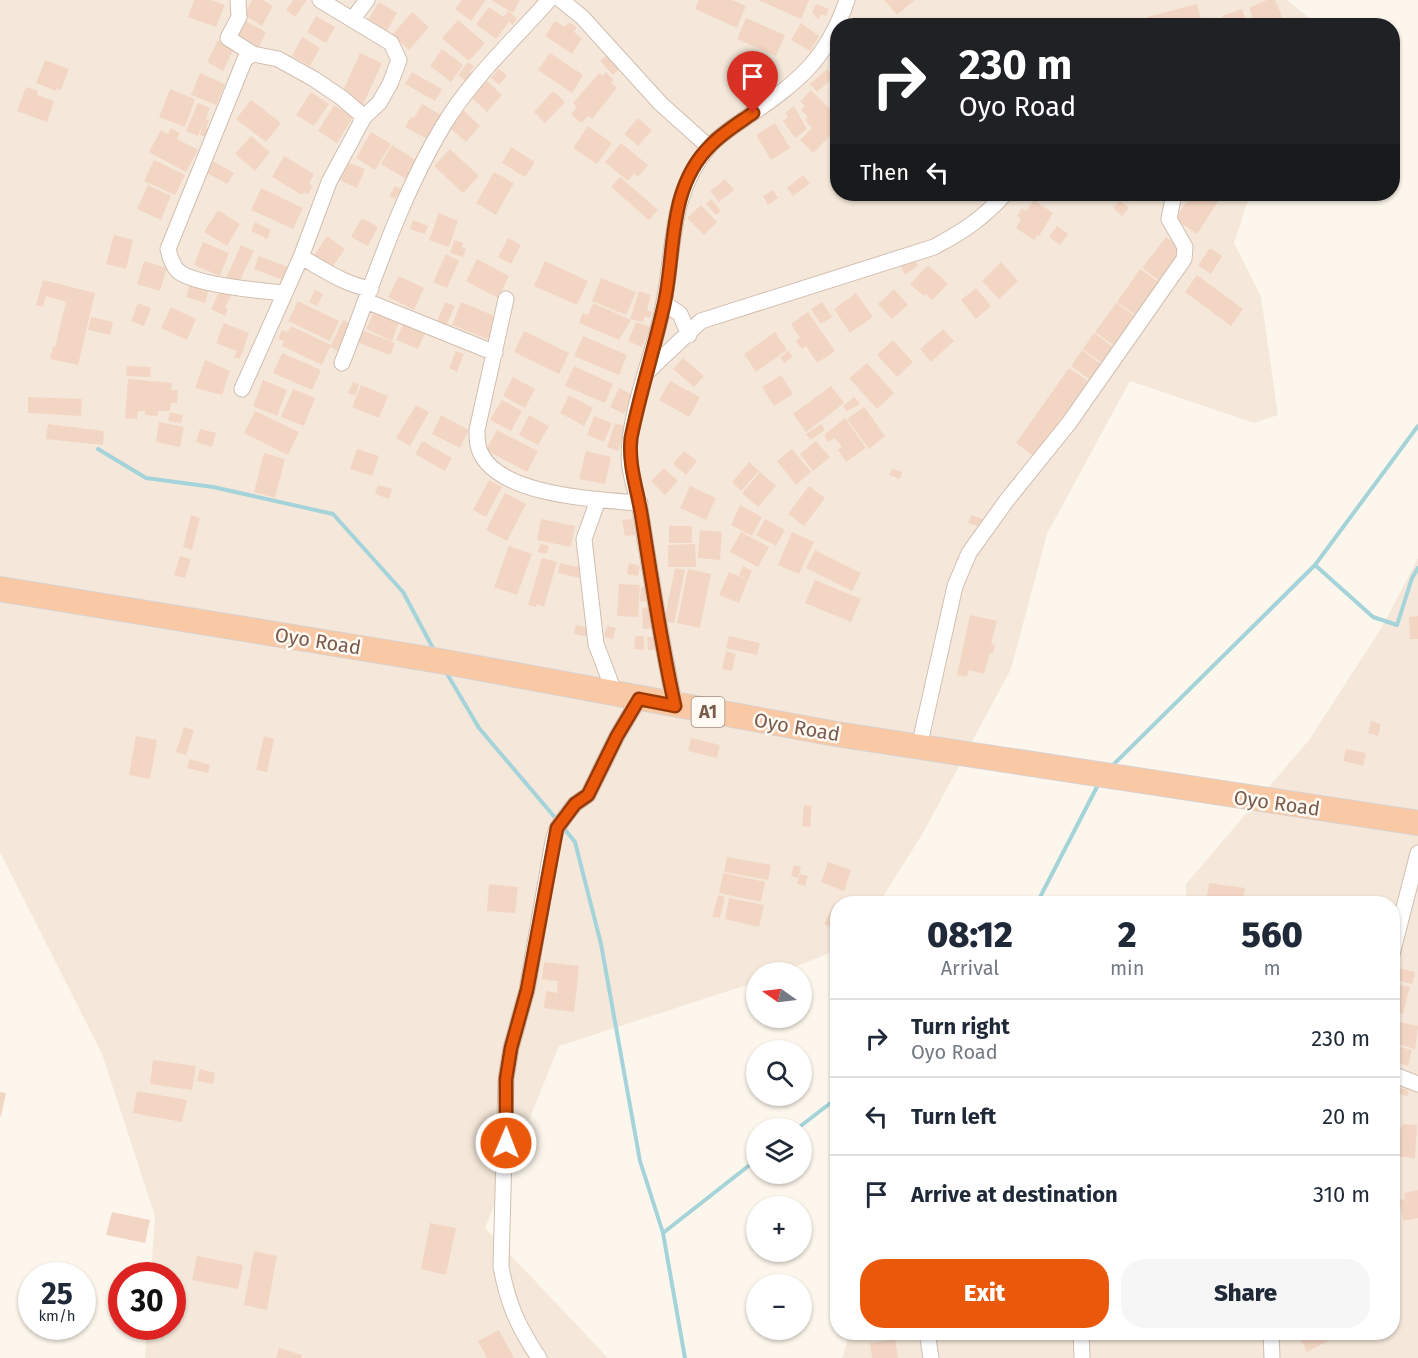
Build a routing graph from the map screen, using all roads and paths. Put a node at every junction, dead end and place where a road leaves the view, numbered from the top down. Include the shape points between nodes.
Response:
1 (238, 0) edge
2 (320, 0) edge
3 (367, 0) edge
4 (549, 0) edge
5 (561, 0) edge
6 (847, 0) edge
7 (839, 18) edge
8 (352, 20) junction
9 (830, 37) edge
10 (253, 54) junction
11 (364, 117) junction
12 (709, 147) junction
13 (998, 201) edge
14 (1173, 201) edge
15 (301, 257) junction
16 (285, 293) junction
17 (368, 295) junction
18 (506, 299) dead end
19 (664, 303) junction
20 (689, 335) junction
21 (495, 353) junction
22 (342, 363) dead end
23 (646, 373) junction
24 (242, 389) dead end
25 (598, 500) junction
26 (640, 503) junction
27 (0, 589) edge
28 (615, 694) junction
29 (639, 699) junction
30 (675, 706) junction
31 (919, 747) junction
32 (1418, 823) edge
33 (1418, 853) edge
34 (1400, 923) edge
35 (1400, 1077) edge
36 (1418, 1084) edge
37 (928, 1340) edge
38 (1081, 1340) edge
39 (1271, 1340) edge
40 (539, 1358) edge
41 (931, 1358) edge
42 (1082, 1358) edge
43 (1272, 1358) edge

1 - 10 street via 239,17 228,38
2 - 8 street
3 - 8 street
4 - 17 street via 473,83 443,126 395,225
5 - 12 street via 582,17 661,105
6 - 7 street
8 - 11 street via 391,43 399,60 385,93
9 - 12 street via 811,68
10 - 11 street via 278,59 314,79
10 - 16 street via 245,59 168,249 173,266 180,273 232,288
11 - 15 street via 330,182
12 - 19 street via 686,180 679,200
13 - 20 street via 965,231 934,246 701,321
14 - 31 street via 1169,219 1185,247 1184,259 1069,423 969,553 955,586
15 - 16 street
15 - 17 street
16 - 24 street
17 - 21 street
17 - 22 street
18 - 21 street
19 - 20 street via 680,314
19 - 23 street
20 - 23 street
21 - 25 street via 477,430 478,448 488,464 521,484 553,494
23 - 26 street via 629,459
25 - 26 street
25 - 28 street via 584,539 596,644
26 - 30 street
27 - 28 highway, Oyo Road / A1 via 440,661
28 - 29 highway, Oyo Road / A1
29 - 30 highway, Oyo Road / A1
29 - 40 street via 588,795 575,804 557,828 506,1079 501,1267 507,1298 519,1327
30 - 31 highway, Oyo Road / A1
31 - 32 highway, Oyo Road / A1
33 - 34 street
35 - 36 street
37 - 41 street
38 - 42 street
39 - 43 street

